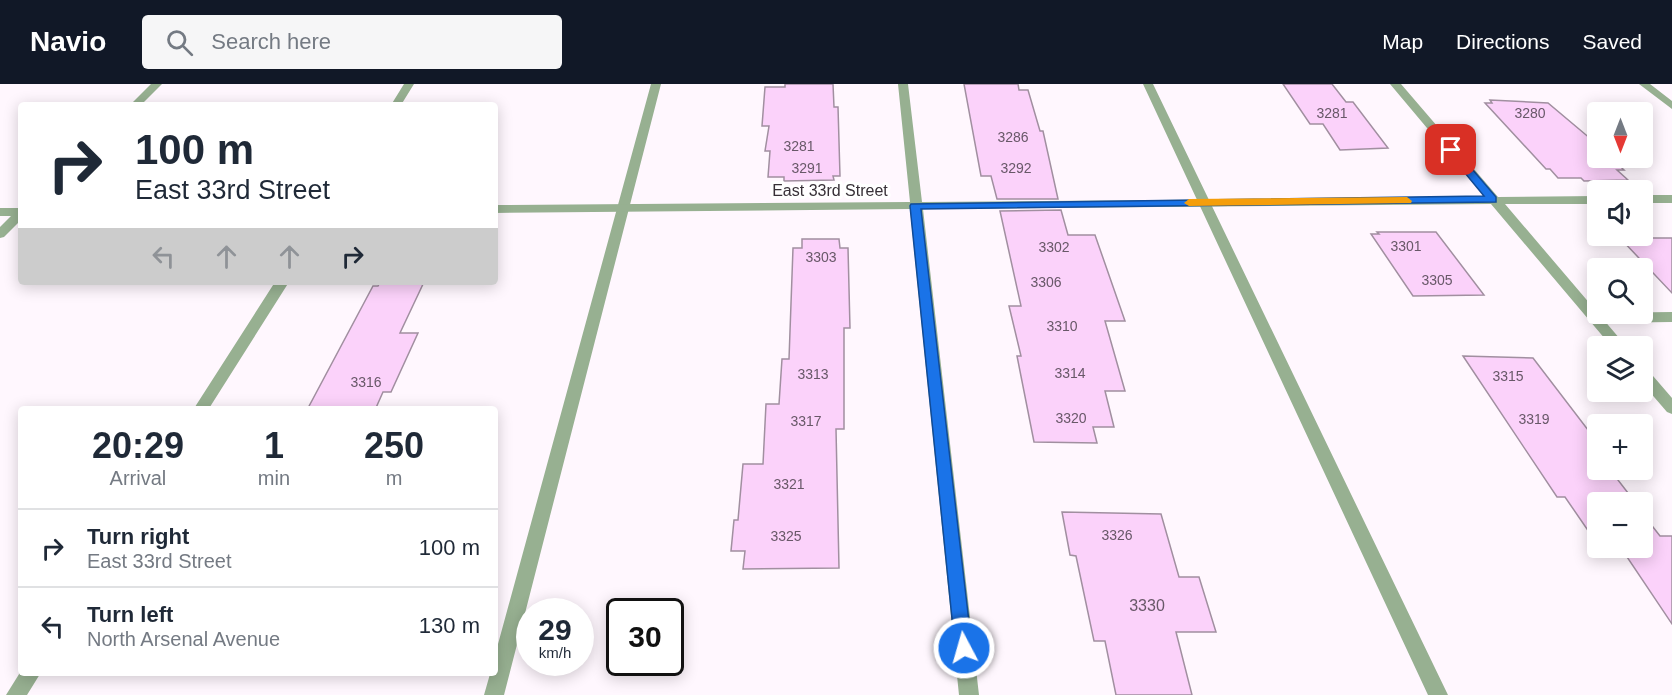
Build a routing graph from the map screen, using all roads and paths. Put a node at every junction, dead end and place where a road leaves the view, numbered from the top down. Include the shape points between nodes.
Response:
1 (157, 84) edge
2 (409, 84) edge
3 (656, 84) edge
4 (903, 84) edge
5 (1148, 84) edge
6 (1395, 84) edge
7 (1644, 84) edge
8 (138, 102) edge
9 (398, 102) edge
10 (1672, 106) edge
11 (1492, 200) junction
12 (1587, 200) edge
13 (1653, 200) edge
14 (1672, 200) edge
15 (1204, 203) junction
16 (915, 206) junction
17 (625, 208) junction
18 (498, 209) edge
19 (0, 212) edge
20 (18, 213) edge
21 (18, 216) edge
22 (0, 234) edge
23 (280, 285) edge
24 (1587, 310) edge
25 (1653, 317) edge
26 (1672, 317) edge
27 (1599, 324) edge
28 (1610, 336) edge
29 (1653, 386) edge
30 (203, 406) edge
31 (1672, 408) edge
32 (29, 676) edge
33 (16, 695) edge
34 (494, 695) edge
35 (969, 695) edge
36 (1438, 695) edge

1 - 8 street
2 - 9 street
3 - 17 street
4 - 16 street
5 - 15 street
6 - 11 street
7 - 10 street
11 - 12 street, East 33rd Street
11 - 15 street, East 33rd Street
11 - 24 street
13 - 14 street
15 - 16 street, East 33rd Street
15 - 36 street
16 - 17 street, East 33rd Street
16 - 35 street
17 - 18 street, East 33rd Street
17 - 34 street
19 - 20 street
21 - 22 street
23 - 30 street
25 - 26 street
27 - 28 street
29 - 31 street
32 - 33 street

